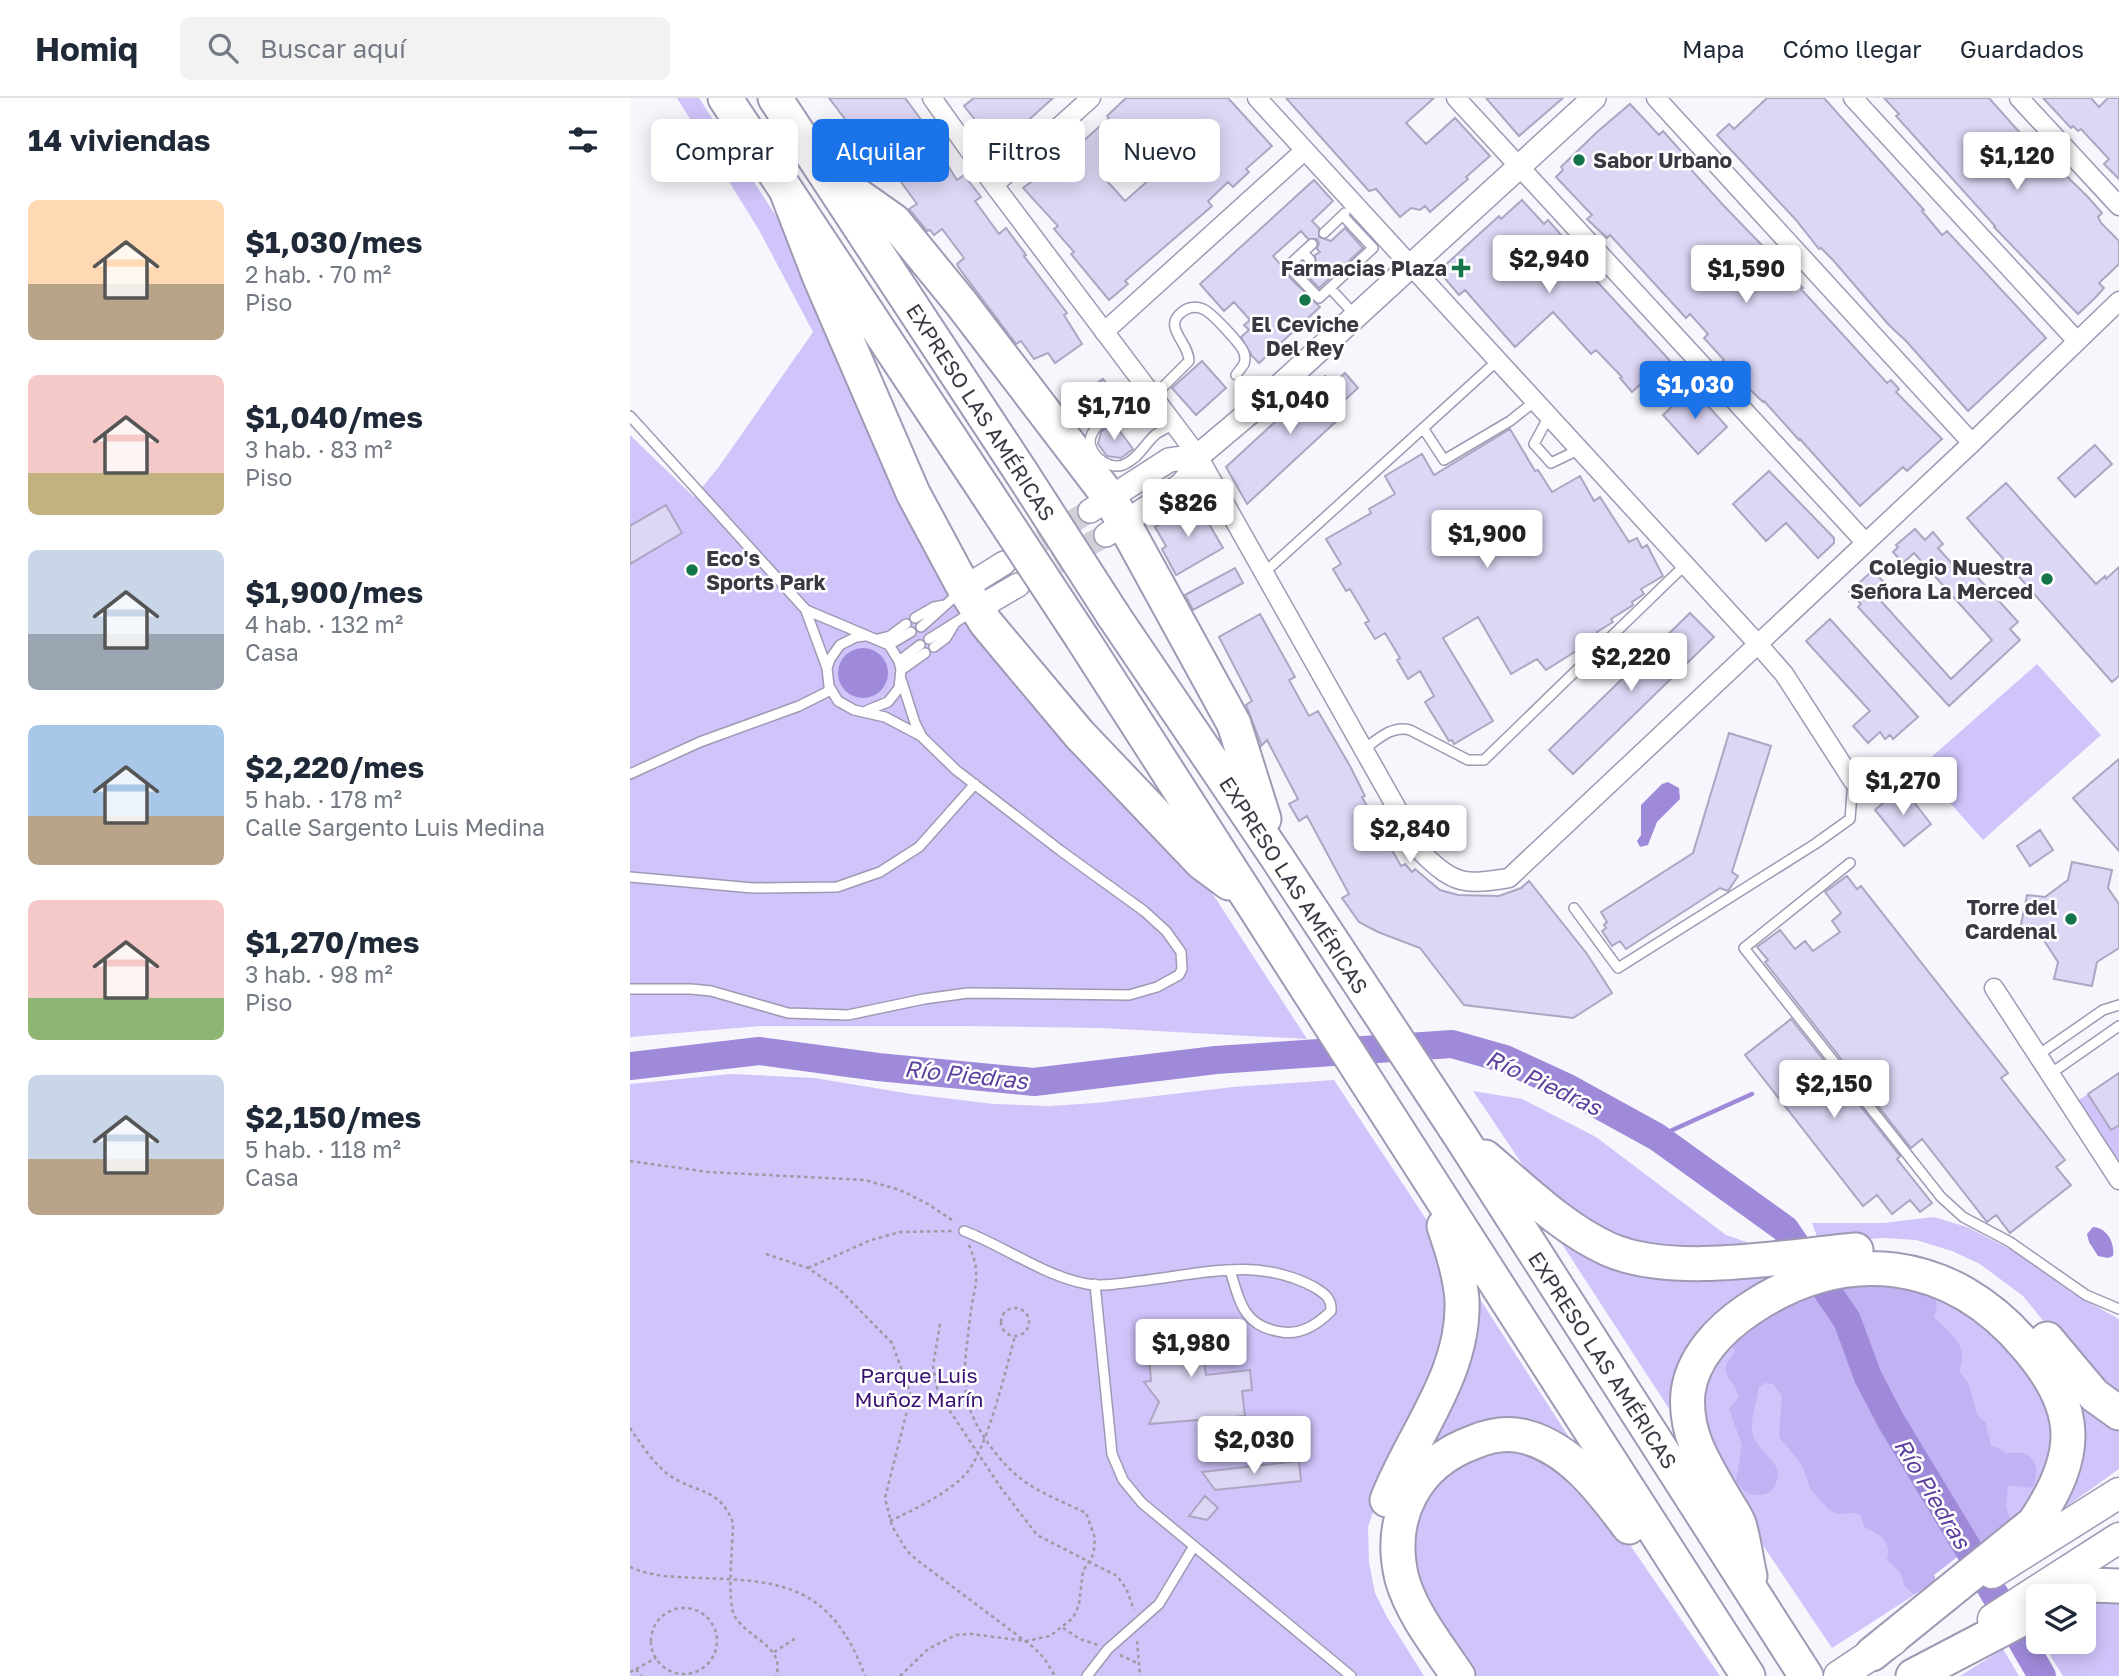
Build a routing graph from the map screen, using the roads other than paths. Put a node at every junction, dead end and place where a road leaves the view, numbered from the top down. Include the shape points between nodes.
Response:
1 (725, 98) edge
2 (775, 98) edge
3 (932, 98) edge
4 (1091, 98) edge
5 (1257, 98) edge
6 (1456, 98) edge
7 (1594, 98) edge
8 (1656, 98) edge
9 (1853, 98) edge
10 (2019, 98) edge
11 (1304, 151) junction
12 (812, 154) edge
13 (1519, 166) junction
14 (830, 182) edge
15 (839, 182) edge
16 (994, 185) junction
17 (786, 190) junction
18 (2119, 206) edge
19 (1349, 210) junction
20 (1329, 233) dead end
21 (1312, 244) dead end
22 (1303, 253) junction
23 (1310, 260) dead end
24 (1410, 266) junction
25 (1331, 285) junction
26 (2119, 301) edge
27 (1356, 316) junction
28 (1104, 332) junction
29 (2077, 341) junction
30 (1497, 361) junction
31 (1236, 375) dead end
32 (1152, 395) junction
33 (1534, 402) junction
34 (630, 416) edge
35 (1548, 418) junction
36 (1174, 424) junction
37 (1423, 428) junction
38 (1972, 443) junction
39 (1578, 450) junction
40 (1198, 456) junction
41 (1108, 517) junction
42 (1865, 542) junction
43 (1004, 563) tunnel mouth
44 (1685, 565) junction
45 (1265, 572) junction
46 (1018, 585) tunnel mouth
47 (806, 610) junction
48 (958, 610) junction
49 (939, 612) junction
50 (865, 636) junction
51 (878, 639) junction
52 (932, 643) dead end
53 (1757, 643) junction
54 (889, 645) junction
55 (922, 649) dead end
56 (827, 668) junction
57 (901, 670) junction
58 (831, 690) junction
59 (863, 711) junction
60 (922, 736) junction
61 (1363, 750) junction
62 (630, 774) edge
63 (1853, 781) joint
64 (975, 784) junction
65 (1276, 856) junction
66 (1850, 863) dead end
67 (630, 877) edge
68 (1248, 897) junction
69 (1574, 908) dead end
70 (1994, 988) dead end
71 (630, 989) edge
72 (2119, 1005) edge
73 (2119, 1026) edge
74 (2038, 1055) junction
75 (2050, 1074) junction
76 (1461, 1138) junction
77 (2119, 1180) edge
78 (1433, 1187) junction
79 (964, 1231) road end
80 (1861, 1259) junction
81 (1230, 1270) junction
82 (1095, 1284) junction
83 (2119, 1309) edge
84 (2119, 1413) edge
85 (2119, 1493) edge
86 (2119, 1538) edge
87 (1194, 1546) junction
88 (2019, 1546) junction
89 (2064, 1584) edge
90 (2096, 1585) edge
91 (2119, 1586) edge
92 (1760, 1605) junction
93 (2026, 1610) edge
94 (1721, 1635) junction
95 (1872, 1654) joint
96 (1087, 1676) edge
97 (1351, 1676) edge
98 (1433, 1676) edge
99 (1458, 1676) edge
100 (1748, 1676) edge
101 (1806, 1676) edge
102 (1839, 1676) edge
103 (1911, 1676) edge

1 - 17 highway, EXPRESO LAS AMÉRICAS
2 - 12 highway, EXPRESO LAS AMÉRICAS
3 - 16 street
4 - 16 street
5 - 11 street
6 - 13 street
7 - 13 street
8 - 38 street
9 - 29 street
10 - 18 street
11 - 19 street
11 - 28 street
13 - 24 street
13 - 42 street
14 - 65 highway, EXPRESO LAS AMÉRICAS, bridge
15 - 41 highway via 894,221 961,303
16 - 28 street
17 - 48 highway
17 - 68 highway, EXPRESO LAS AMÉRICAS, bridge
19 - 20 lane
19 - 24 street
19 - 25 lane via 1373,248
21 - 22 lane
22 - 23 lane
22 - 25 lane via 1288,266 1319,298
24 - 27 street
24 - 30 street
25 - 27 lane
26 - 29 street
27 - 40 street
28 - 32 street
29 - 38 street
30 - 33 street
30 - 37 lane
31 - 32 lane via 1244,364 1244,352 1208,312 1189,308 1180,313 1175,325 1189,361
32 - 36 street
32 - 36 lane via 1143,403 1127,404 1093,432 1093,452 1108,464 1124,464
33 - 35 street
33 - 37 lane via 1510,422 1444,460
34 - 47 lane
35 - 39 street
35 - 39 lane via 1534,444 1551,463
36 - 40 street
37 - 45 lane
38 - 42 street
39 - 44 street
40 - 41 street via 1169,460
40 - 45 street
41 - 65 highway via 1234,724
42 - 53 street
43 - 48 street
44 - 53 street
44 - 61 lane via 1484,760 1468,760 1400,728
45 - 61 street
46 - 48 street
47 - 50 lane
47 - 56 lane
48 - 49 lane
48 - 49 lane
48 - 49 lane via 941,605 918,622
48 - 52 lane via 946,638
48 - 68 highway via 986,623 1079,734 1202,863
50 - 51 lane
50 - 56 lane via 840,645
51 - 54 lane
51 - 54 lane via 909,628
53 - 61 street via 1508,878 1472,883 1445,875 1422,853
53 - 63 street via 1784,674
54 - 57 lane
55 - 57 lane
56 - 58 lane
57 - 59 lane via 899,688 888,702
57 - 60 lane
58 - 59 lane via 838,701
58 - 62 lane
59 - 60 lane
60 - 64 lane
63 - 69 lane via 1850,819 1618,968
64 - 67 lane via 919,847 880,872 837,887 753,888
64 - 71 lane via 1166,931 1181,952 1179,975 1129,995 968,993 848,1015 788,1013 711,991
65 - 76 highway, EXPRESO LAS AMÉRICAS
66 - 83 lane via 1744,948 1941,1197 1963,1217 2010,1242 2086,1295
68 - 78 highway, EXPRESO LAS AMÉRICAS
70 - 74 street
72 - 74 lane via 2103,1010
73 - 75 lane
74 - 75 street
75 - 77 street
76 - 80 highway via 1575,1230 1609,1249 1641,1259 1666,1264
76 - 92 highway, EXPRESO LAS AMÉRICAS
78 - 94 highway, EXPRESO LAS AMÉRICAS
78 - 98 highway via 1458,1270 1461,1331 1442,1388 1383,1509 1377,1553 1383,1591
79 - 82 lane via 1059,1275
80 - 84 highway via 1896,1249 1928,1253 1974,1272 2011,1297 2094,1395
80 - 88 highway via 1922,1275 1973,1297 2010,1327 2057,1388 2069,1429 2065,1459 2053,1495
80 - 92 highway via 1762,1300 1729,1323 1695,1368 1688,1392 1694,1445 1739,1522
81 - 81 lane via 1260,1269 1300,1280 1324,1293 1331,1311 1301,1331 1263,1329 1248,1314
81 - 82 lane
82 - 87 lane via 1114,1463 1136,1498
85 - 88 highway
86 - 89 highway
87 - 96 lane via 1159,1604 1108,1649
87 - 97 lane
88 - 95 highway
90 - 91 highway
92 - 101 highway, EXPRESO LAS AMÉRICAS
93 - 103 highway
94 - 99 highway via 1579,1468 1537,1441 1498,1435 1457,1448 1439,1460 1408,1496 1400,1521 1398,1547 1407,1592
94 - 100 highway, EXPRESO LAS AMÉRICAS
95 - 102 highway

